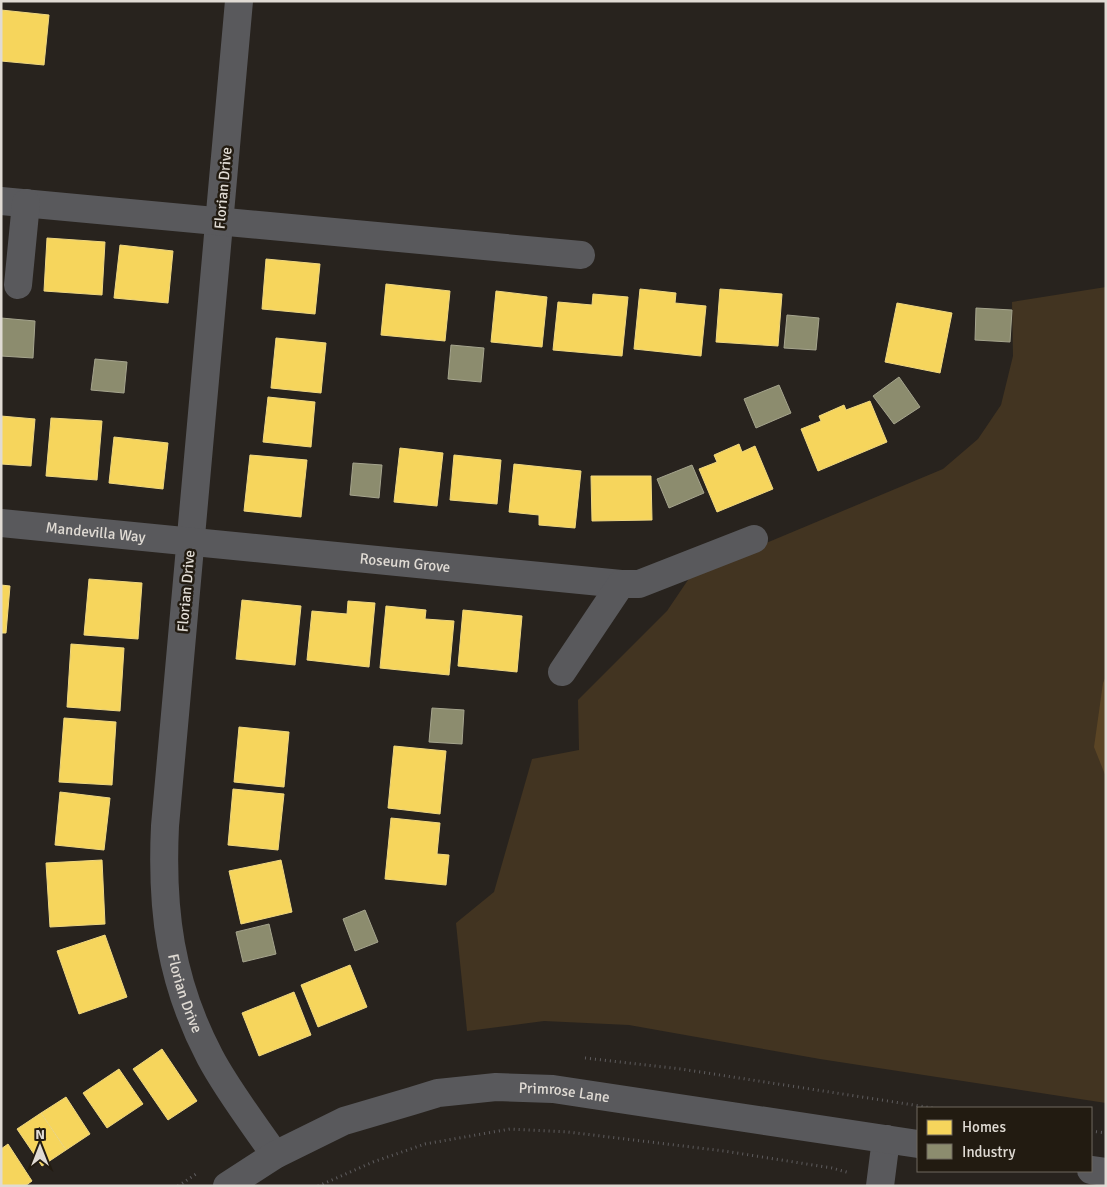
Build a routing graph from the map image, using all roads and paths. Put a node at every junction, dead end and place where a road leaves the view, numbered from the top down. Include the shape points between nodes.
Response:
1 (240, 1) edge
2 (14, 202) edge
3 (220, 221) junction
4 (581, 255) dead end
5 (18, 285) dead end
6 (1, 523) edge
7 (754, 539) dead end
8 (190, 542) junction
9 (621, 584) junction
10 (562, 672) dead end
11 (1092, 1131) edge
12 (1106, 1133) edge
13 (886, 1139) junction
14 (917, 1144) edge
15 (275, 1155) junction
16 (1092, 1170) edge
17 (1106, 1172) edge
18 (880, 1184) edge
19 (227, 1186) edge
20 (318, 1186) edge

1 - 3 street, Florian Drive
2 - 3 street
2 - 5 street
3 - 4 street
3 - 8 street, Florian Drive
6 - 8 street, Mandevilla Way
7 - 9 street, Roseum Grove via 639,584
8 - 9 street, Roseum Grove
8 - 15 street, Florian Drive via 165,826 163,868 167,920 175,968 191,1019 211,1059
9 - 10 street
11 - 12 path
13 - 14 street, Primrose Lane
13 - 15 street, Primrose Lane via 553,1089 496,1087 438,1093 352,1118
13 - 18 street
15 - 19 street, Primrose Lane
16 - 17 street
18 - 20 path via 832,1168 724,1151 568,1132 510,1129 425,1144

